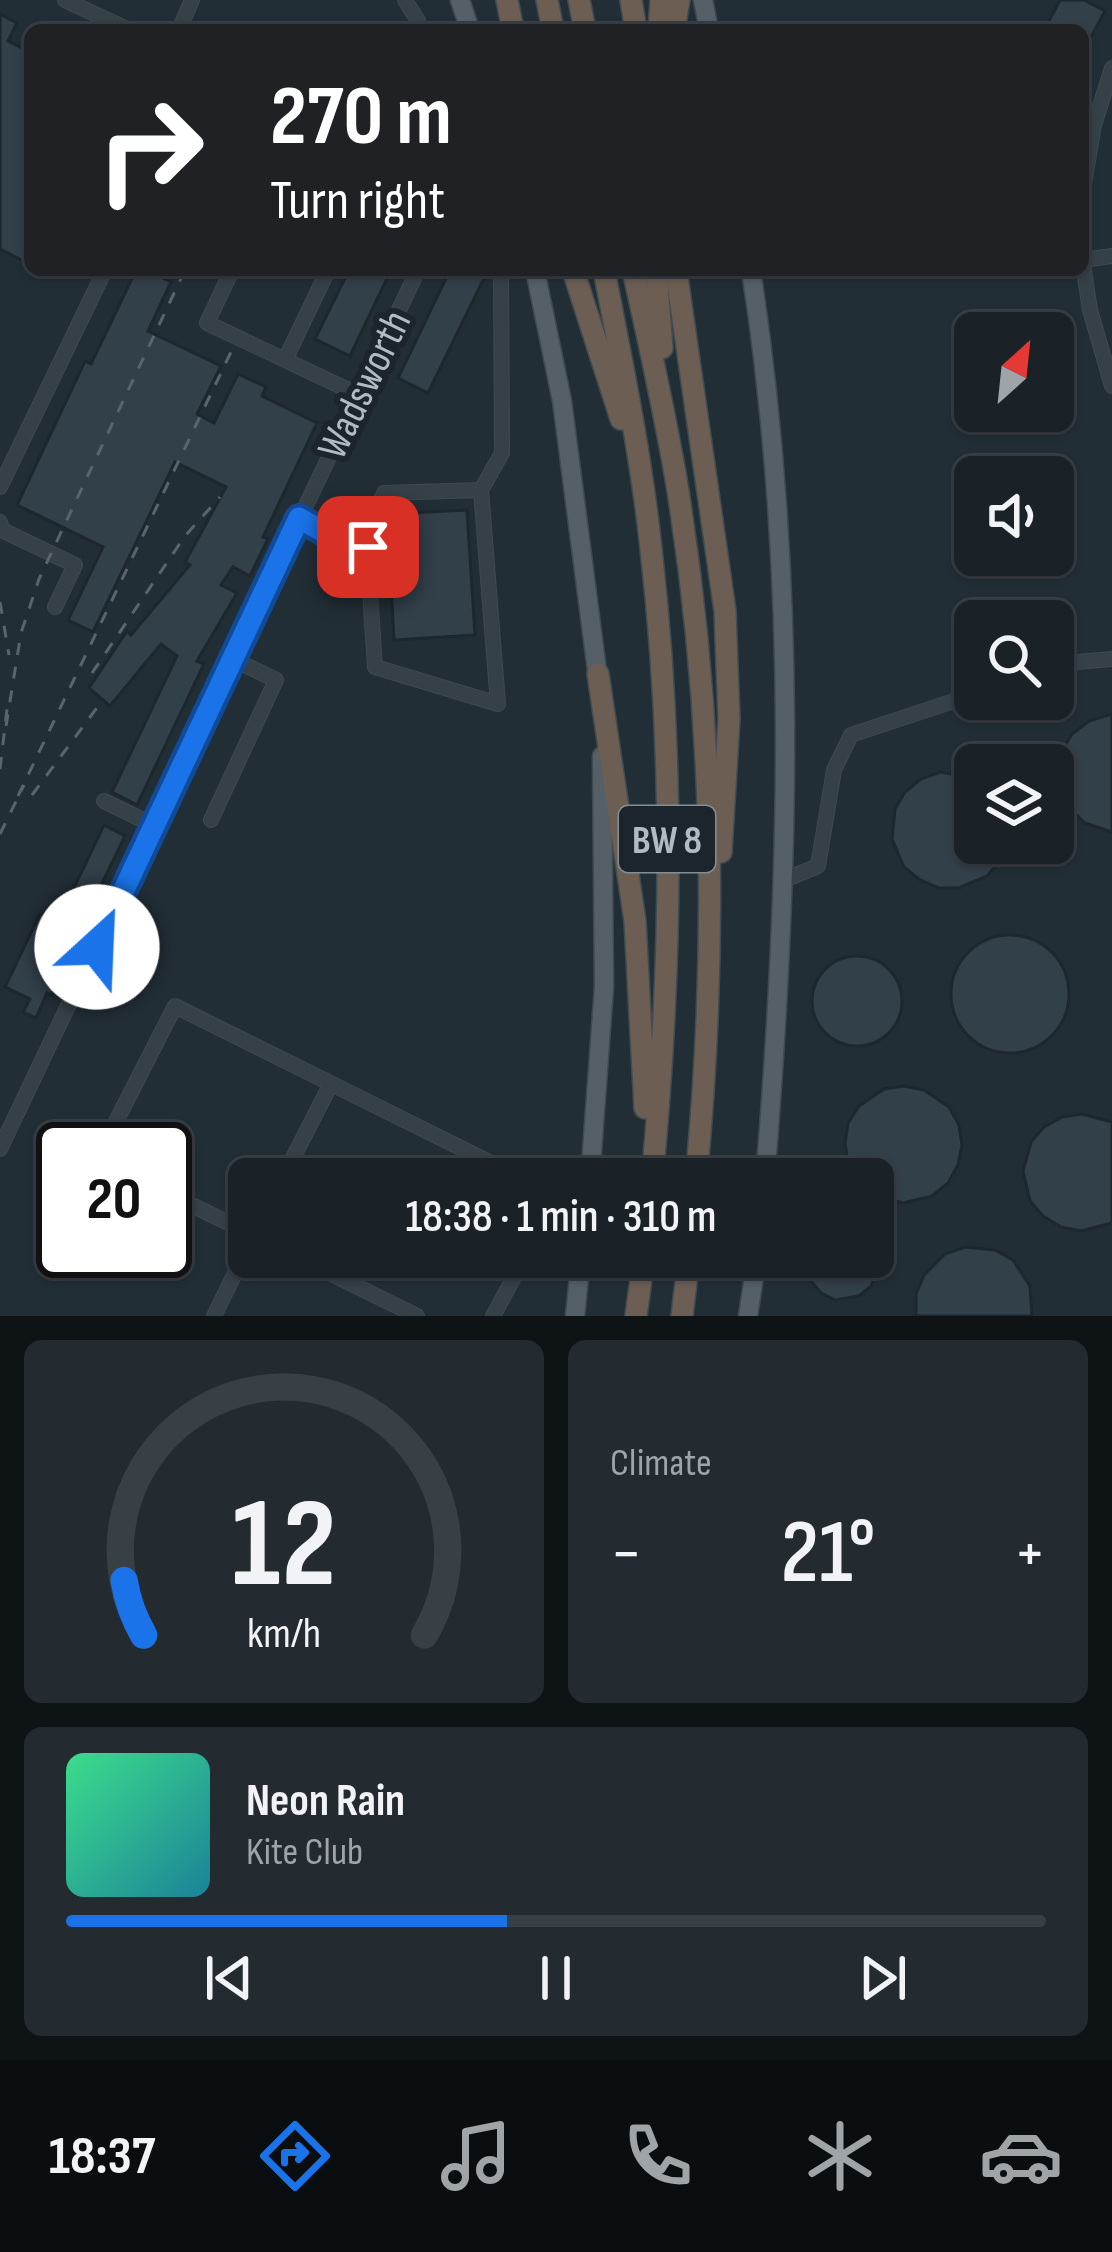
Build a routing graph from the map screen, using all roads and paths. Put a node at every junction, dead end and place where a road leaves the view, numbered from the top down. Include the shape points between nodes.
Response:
1 (65, 0) edge
2 (116, 24) edge
3 (1112, 68) edge
4 (1089, 154) edge
5 (102, 276) edge
6 (229, 276) edge
7 (325, 276) edge
8 (415, 276) edge
9 (501, 276) edge
10 (537, 276) edge
11 (575, 276) edge
12 (605, 276) edge
13 (634, 276) edge
14 (657, 276) edge
15 (678, 276) edge
16 (752, 276) edge
17 (1087, 276) edge
18 (1107, 355) edge
19 (284, 360) junction
20 (1112, 386) edge
21 (359, 395) junction
22 (677, 486) junction
23 (0, 488) edge
24 (481, 490) junction
25 (645, 500) junction
26 (299, 518) junction
27 (0, 522) edge
28 (368, 547) junction
29 (55, 608) dead end
30 (231, 658) junction
31 (1112, 659) edge
32 (1074, 663) edge
33 (598, 674) junction
34 (954, 701) edge
35 (104, 801) dead end
36 (211, 820) dead end
37 (155, 826) junction
38 (784, 880) junction
39 (706, 1056) junction
40 (331, 1084) junction
41 (116, 1122) edge
42 (0, 1149) edge
43 (293, 1158) edge
44 (481, 1158) edge
45 (592, 1158) edge
46 (648, 1158) edge
47 (651, 1158) edge
48 (698, 1158) edge
49 (767, 1158) edge
50 (192, 1205) edge
51 (228, 1223) edge
52 (233, 1278) edge
53 (336, 1278) edge
54 (514, 1278) edge
55 (579, 1278) edge
56 (641, 1278) edge
57 (687, 1278) edge
58 (754, 1278) edge
59 (399, 1312) edge
60 (214, 1316) edge
61 (417, 1316) edge
62 (494, 1316) edge
63 (574, 1316) edge
64 (636, 1316) edge
65 (682, 1316) edge
66 (748, 1316) edge

1 - 2 street
3 - 4 street
5 - 23 street
6 - 19 street via 207,323
7 - 19 street
8 - 21 street, Wadsworth
9 - 24 street via 502,453
10 - 33 main road, BW 8
11 - 25 highway
12 - 25 highway, BW 8
13 - 22 highway, BW 8
14 - 22 highway
15 - 39 highway via 721,566 729,685
16 - 38 main road via 780,534
17 - 18 street
18 - 20 street
19 - 21 street
21 - 26 street, Wadsworth
22 - 39 highway, BW 8 via 706,780
24 - 28 street via 384,493
24 - 28 street via 498,704 375,667
25 - 47 highway, BW 8 via 667,802
26 - 28 street via 348,546
26 - 30 street, Wadsworth
27 - 29 street via 75,565
30 - 36 street via 276,680
30 - 37 street, Wadsworth
31 - 32 street
33 - 45 main road, BW 8 via 604,986
33 - 46 highway via 635,921
34 - 38 street via 851,735 834,770 818,866
35 - 37 street
37 - 42 street, Wadsworth
38 - 49 main road
39 - 48 highway, BW 8
40 - 41 street via 175,1006
40 - 43 street
40 - 44 street
50 - 51 street
52 - 60 street
53 - 59 street
54 - 62 street
55 - 63 main road
56 - 64 highway
57 - 65 highway
58 - 66 main road
59 - 61 street

